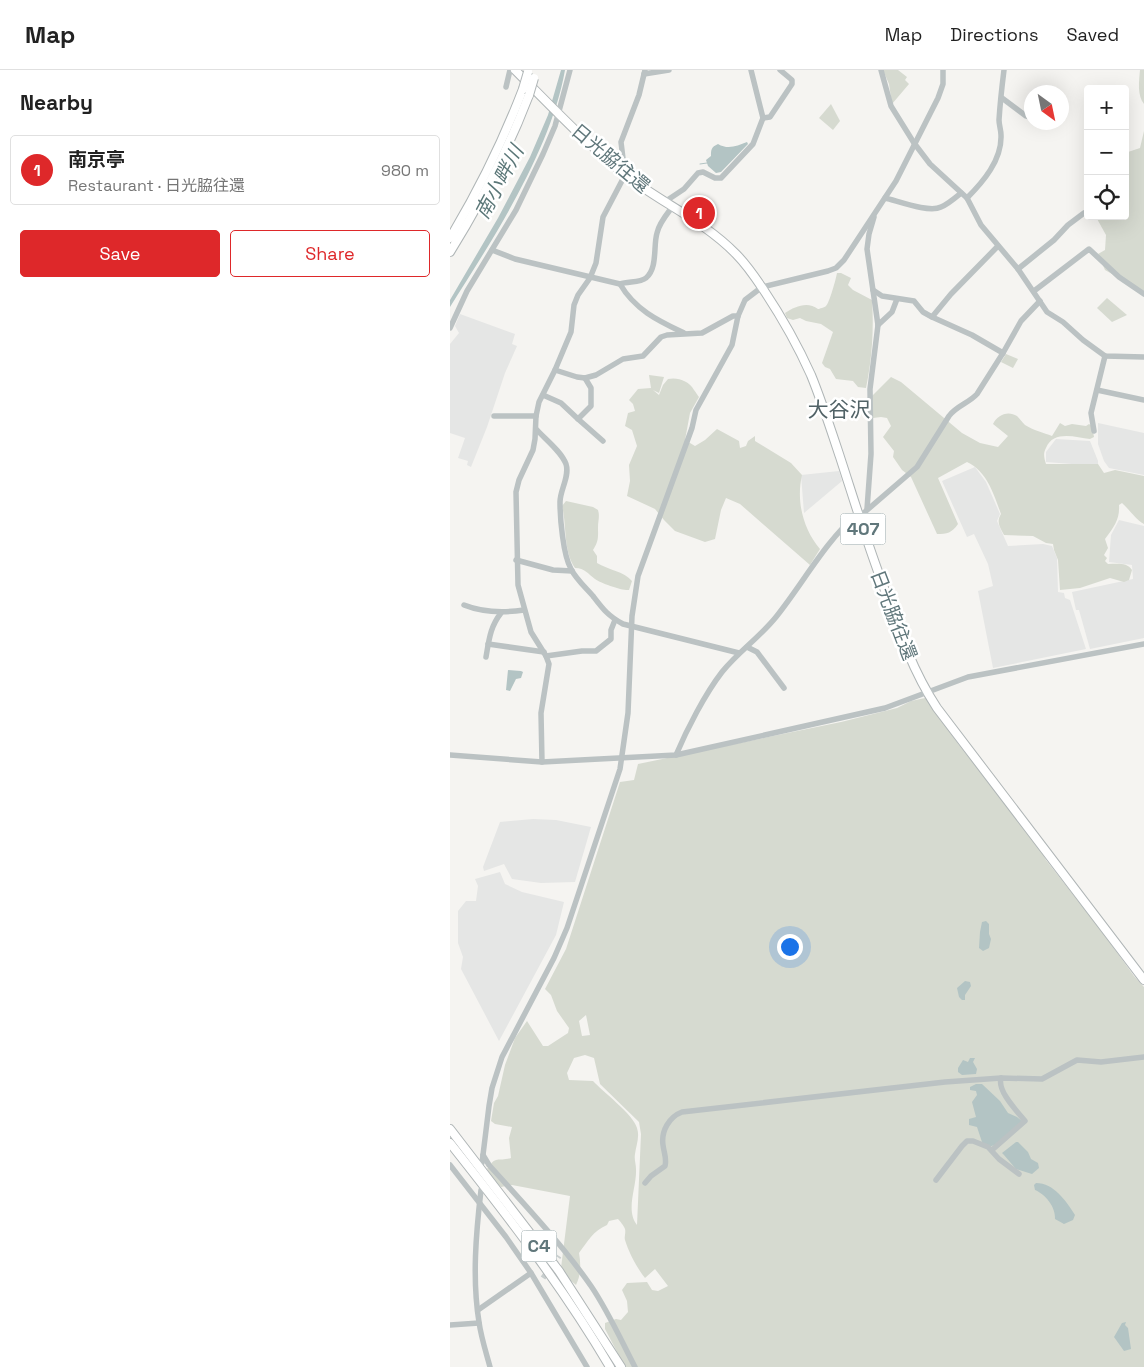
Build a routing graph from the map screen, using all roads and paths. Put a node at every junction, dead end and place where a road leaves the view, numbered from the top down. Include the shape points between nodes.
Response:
1 (510, 70) edge
2 (515, 70) edge
3 (570, 70) edge
4 (669, 70) edge
5 (751, 70) edge
6 (780, 70) edge
7 (881, 70) edge
8 (943, 70) edge
9 (1004, 70) edge
10 (532, 72) edge
11 (644, 72) edge
12 (506, 87) dead end
13 (526, 92) junction
14 (1002, 98) junction
15 (558, 112) junction
16 (1024, 114) edge
17 (764, 118) junction
18 (914, 143) junction
19 (625, 175) junction
20 (961, 193) junction
21 (886, 198) junction
22 (967, 198) junction
23 (666, 201) junction
24 (673, 206) junction
25 (874, 213) junction
26 (1084, 213) dead end
27 (450, 238) edge
28 (998, 246) junction
29 (492, 250) junction
30 (450, 252) edge
31 (1018, 269) junction
32 (590, 278) junction
33 (620, 284) junction
34 (762, 287) junction
35 (873, 290) junction
36 (1034, 290) junction
37 (1144, 294) edge
38 (897, 299) junction
39 (1040, 301) junction
40 (738, 316) junction
41 (932, 317) junction
42 (878, 325) junction
43 (450, 328) edge
44 (684, 333) junction
45 (1003, 353) junction
46 (1104, 356) junction
47 (1144, 356) edge
48 (555, 370) junction
49 (585, 378) junction
50 (1097, 390) junction
51 (543, 395) junction
52 (1144, 400) edge
53 (494, 416) dead end
54 (536, 416) junction
55 (578, 418) junction
56 (536, 429) junction
57 (1094, 432) dead end
58 (603, 441) dead end
59 (867, 509) junction
60 (858, 515) junction
61 (516, 560) junction
62 (572, 571) junction
63 (464, 605) dead end
64 (524, 610) junction
65 (502, 613) junction
66 (614, 620) junction
67 (631, 626) junction
68 (488, 644) junction
69 (1144, 644) edge
70 (747, 647) junction
71 (740, 653) junction
72 (545, 654) junction
73 (486, 657) dead end
74 (784, 688) dead end
75 (927, 691) junction
76 (450, 755) edge
77 (676, 755) junction
78 (621, 758) junction
79 (542, 762) junction
80 (1144, 980) edge
81 (1144, 1057) edge
82 (1001, 1078) junction
83 (450, 1129) edge
84 (450, 1143) edge
85 (992, 1150) junction
86 (483, 1155) junction
87 (482, 1163) dead end
88 (450, 1166) edge
89 (1019, 1174) dead end
90 (936, 1180) dead end
91 (646, 1183) dead end
92 (481, 1190) dead end
93 (480, 1204) junction
94 (532, 1273) junction
95 (543, 1278) tunnel mouth
96 (538, 1283) junction
97 (478, 1310) junction
98 (479, 1322) junction
99 (450, 1325) edge
100 (490, 1367) edge
101 (587, 1367) edge
102 (610, 1367) edge
103 (621, 1367) edge
104 (635, 1367) edge

1 - 12 street
2 - 15 highway, 日光脇往還 / 407
3 - 15 street
4 - 11 street
5 - 17 street
6 - 17 street via 792,80 792,84 770,117
7 - 18 street via 891,106
8 - 18 street via 938,98
9 - 14 street
10 - 13 highway, bridge
11 - 19 street via 621,142
13 - 27 highway
13 - 30 highway via 499,166
14 - 16 street
14 - 22 street via 998,152 984,179
15 - 19 highway, 日光脇往還 / 407
15 - 29 street via 544,154
17 - 23 street via 752,144 721,178 698,172 684,189
18 - 20 street via 930,164
18 - 21 street
19 - 23 highway, 日光脇往還 / 407
19 - 32 street via 602,217 596,263
20 - 21 street via 936,209
20 - 22 street
21 - 25 street
22 - 28 street via 981,225
23 - 24 highway, 日光脇往還 / 407
24 - 33 street via 657,230 654,261 647,277
24 - 34 highway, 日光脇往還 / 407 via 728,246
25 - 34 street via 836,268
25 - 35 street via 867,249
26 - 31 street
28 - 31 street
28 - 41 street
29 - 32 street via 514,260
29 - 43 street via 467,291
31 - 36 street
32 - 33 street
32 - 48 street via 574,305 571,332
33 - 44 street via 647,314
34 - 40 street via 745,300
34 - 60 highway, 日光脇往還 / 407 via 811,375
35 - 38 street
35 - 42 street
36 - 37 street via 1089,249 1119,277
36 - 39 street
38 - 41 street via 914,301
38 - 42 street via 892,312
39 - 45 street via 1021,321
39 - 46 street via 1047,312
40 - 44 street via 702,332
40 - 67 street via 732,344 696,410 638,576
41 - 45 street
42 - 59 street via 870,389 871,454
44 - 49 street via 661,337 644,356 624,359
45 - 59 street via 973,399 953,411 917,467
46 - 47 street
46 - 50 street
48 - 49 street
48 - 51 street
49 - 55 street via 591,388 591,406
50 - 52 street
50 - 57 street via 1091,413
51 - 54 street
51 - 55 street via 561,403
53 - 54 street
54 - 56 street
55 - 58 street
56 - 61 street via 532,450 516,492
56 - 62 street via 566,464 560,503 564,552
59 - 60 street
60 - 70 street via 842,527 775,618
60 - 75 highway, 日光脇往還 / 407 via 904,644
61 - 62 street via 553,570
61 - 64 street
62 - 66 street
63 - 65 street via 475,610
64 - 65 street
64 - 72 street via 534,638
65 - 68 street via 492,625
66 - 67 street
66 - 72 street via 611,639 596,651
67 - 71 street
67 - 78 street via 629,702
68 - 72 street
68 - 73 street
69 - 75 street via 968,677
70 - 71 street
70 - 74 street via 757,652
71 - 77 street via 722,672
72 - 79 street via 549,672 541,713
75 - 77 street via 885,708
75 - 80 highway, 日光脇往還 / 407
76 - 79 street
77 - 78 street
78 - 79 street
78 - 86 street via 567,928 502,1057 491,1097
81 - 82 street via 1101,1062 1077,1060 1042,1079
82 - 85 street via 1000,1087 1024,1121
82 - 91 street via 682,1112 670,1120 663,1133 665,1166
83 - 103 highway, C4 via 559,1271
84 - 102 highway, C4 via 552,1276
85 - 89 street
85 - 90 street via 967,1141
86 - 87 street
86 - 104 street via 592,1288
88 - 93 street
92 - 93 street
93 - 94 street
93 - 97 street
94 - 96 street
94 - 97 street
95 - 96 street
96 - 101 street
97 - 98 street
98 - 99 street
98 - 100 street

